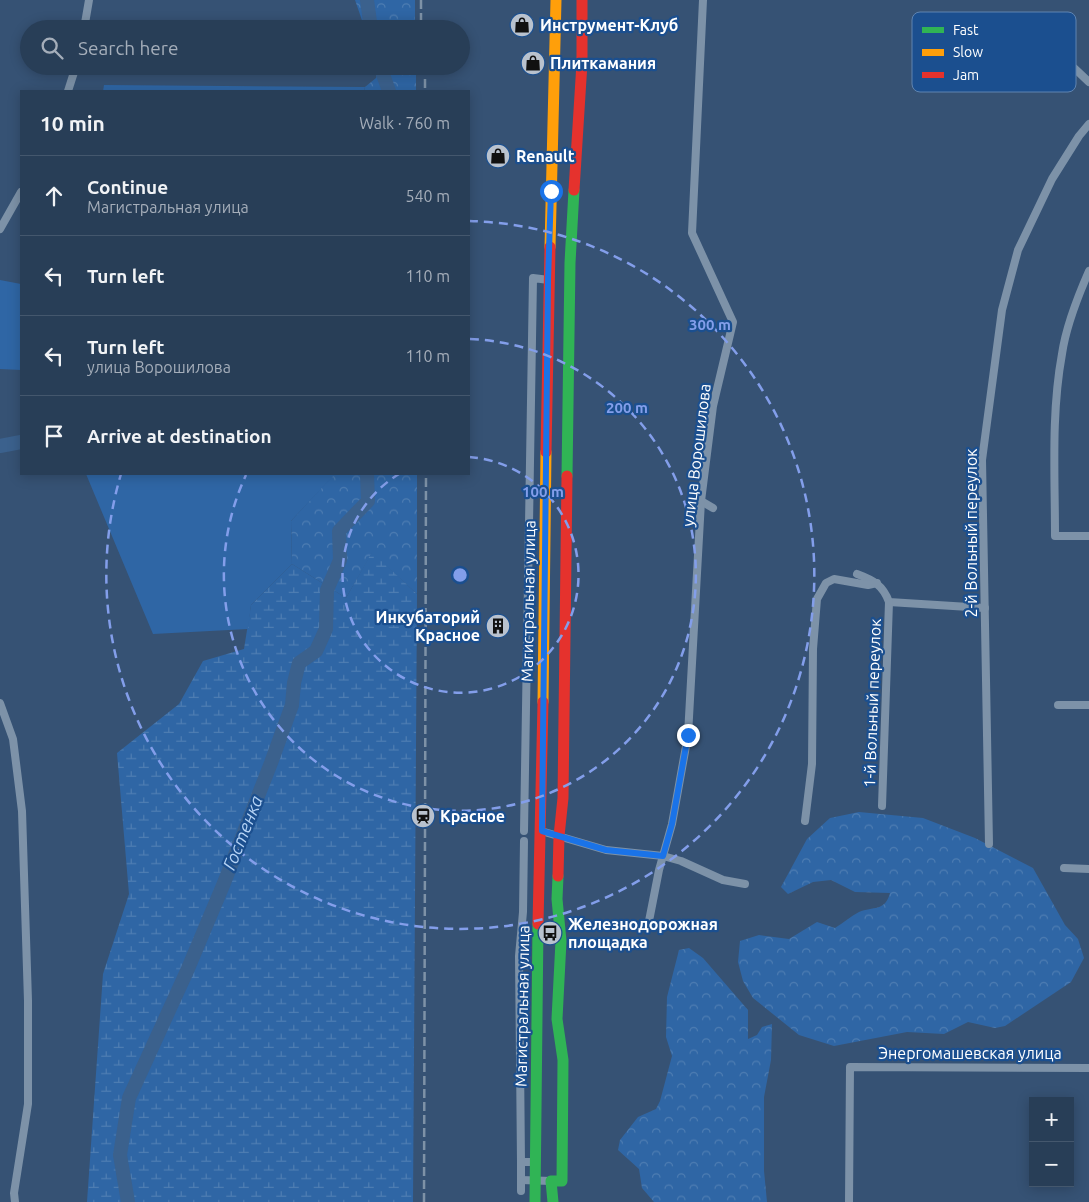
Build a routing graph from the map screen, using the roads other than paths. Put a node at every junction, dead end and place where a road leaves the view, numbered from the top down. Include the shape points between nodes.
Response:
1 (89, 0) edge
2 (556, 0) edge
3 (582, 0) edge
4 (703, 0) edge
5 (86, 20) edge
6 (1076, 70) edge
7 (73, 75) edge
8 (1089, 82) edge
9 (68, 90) edge
10 (1089, 124) edge
11 (20, 194) edge
12 (0, 229) edge
13 (1089, 271) edge
14 (548, 280) junction
15 (701, 501) junction
16 (712, 508) dead end
17 (1089, 536) edge
18 (857, 574) dead end
19 (877, 583) junction
20 (889, 602) junction
21 (986, 608) junction
22 (0, 703) edge
23 (1058, 705) dead end
24 (1089, 705) edge
25 (882, 806) dead end
26 (805, 821) dead end
27 (524, 831) dead end
28 (542, 831) junction
29 (559, 836) junction
30 (524, 841) dead end
31 (989, 844) dead end
32 (663, 856) junction
33 (1064, 868) dead end
34 (1089, 869) edge
35 (745, 884) dead end
36 (649, 920) dead end
37 (1089, 1068) edge
38 (521, 1162) junction
39 (536, 1162) junction
40 (521, 1180) junction
41 (535, 1180) junction
42 (551, 1181) junction
43 (521, 1191) dead end
44 (15, 1202) edge
45 (535, 1202) edge
46 (553, 1202) edge
47 (849, 1202) edge

1 - 5 street
2 - 14 street, Магистральная улица
3 - 29 street via 582,64 570,263 564,798
4 - 15 street, улица Ворошилова via 692,233 733,322 713,406
6 - 8 street
7 - 9 street
10 - 21 street, 2-й Вольный переулок via 1052,179 1018,250 1002,310 982,460
11 - 12 street
13 - 17 street via 1062,352 1054,413 1055,536
14 - 27 street via 533,278
14 - 28 street, Магистральная улица
15 - 16 street
15 - 32 street, улица Ворошилова via 688,735
18 - 19 street
19 - 20 street via 886,592
19 - 26 street via 868,585 834,579 826,583 817,599 812,764
20 - 21 street
20 - 25 street, 1-й Вольный переулок
21 - 31 street, 2-й Вольный переулок
22 - 44 street via 14,739 22,811 28,1001 28,1104
23 - 24 street
28 - 29 street
28 - 39 street, Магистральная улица
29 - 32 street via 606,850
29 - 42 street via 557,899 561,941 558,1019 563,1060 562,1181
30 - 38 street via 519,956
32 - 35 street via 723,880
32 - 36 street, улица Ворошилова
33 - 34 street
37 - 47 street, Энергомашевская улица via 850,1067
38 - 39 street
38 - 40 street
39 - 41 street, Магистральная улица
40 - 41 street
40 - 43 street
41 - 42 street
41 - 45 street, Магистральная улица
42 - 46 street

